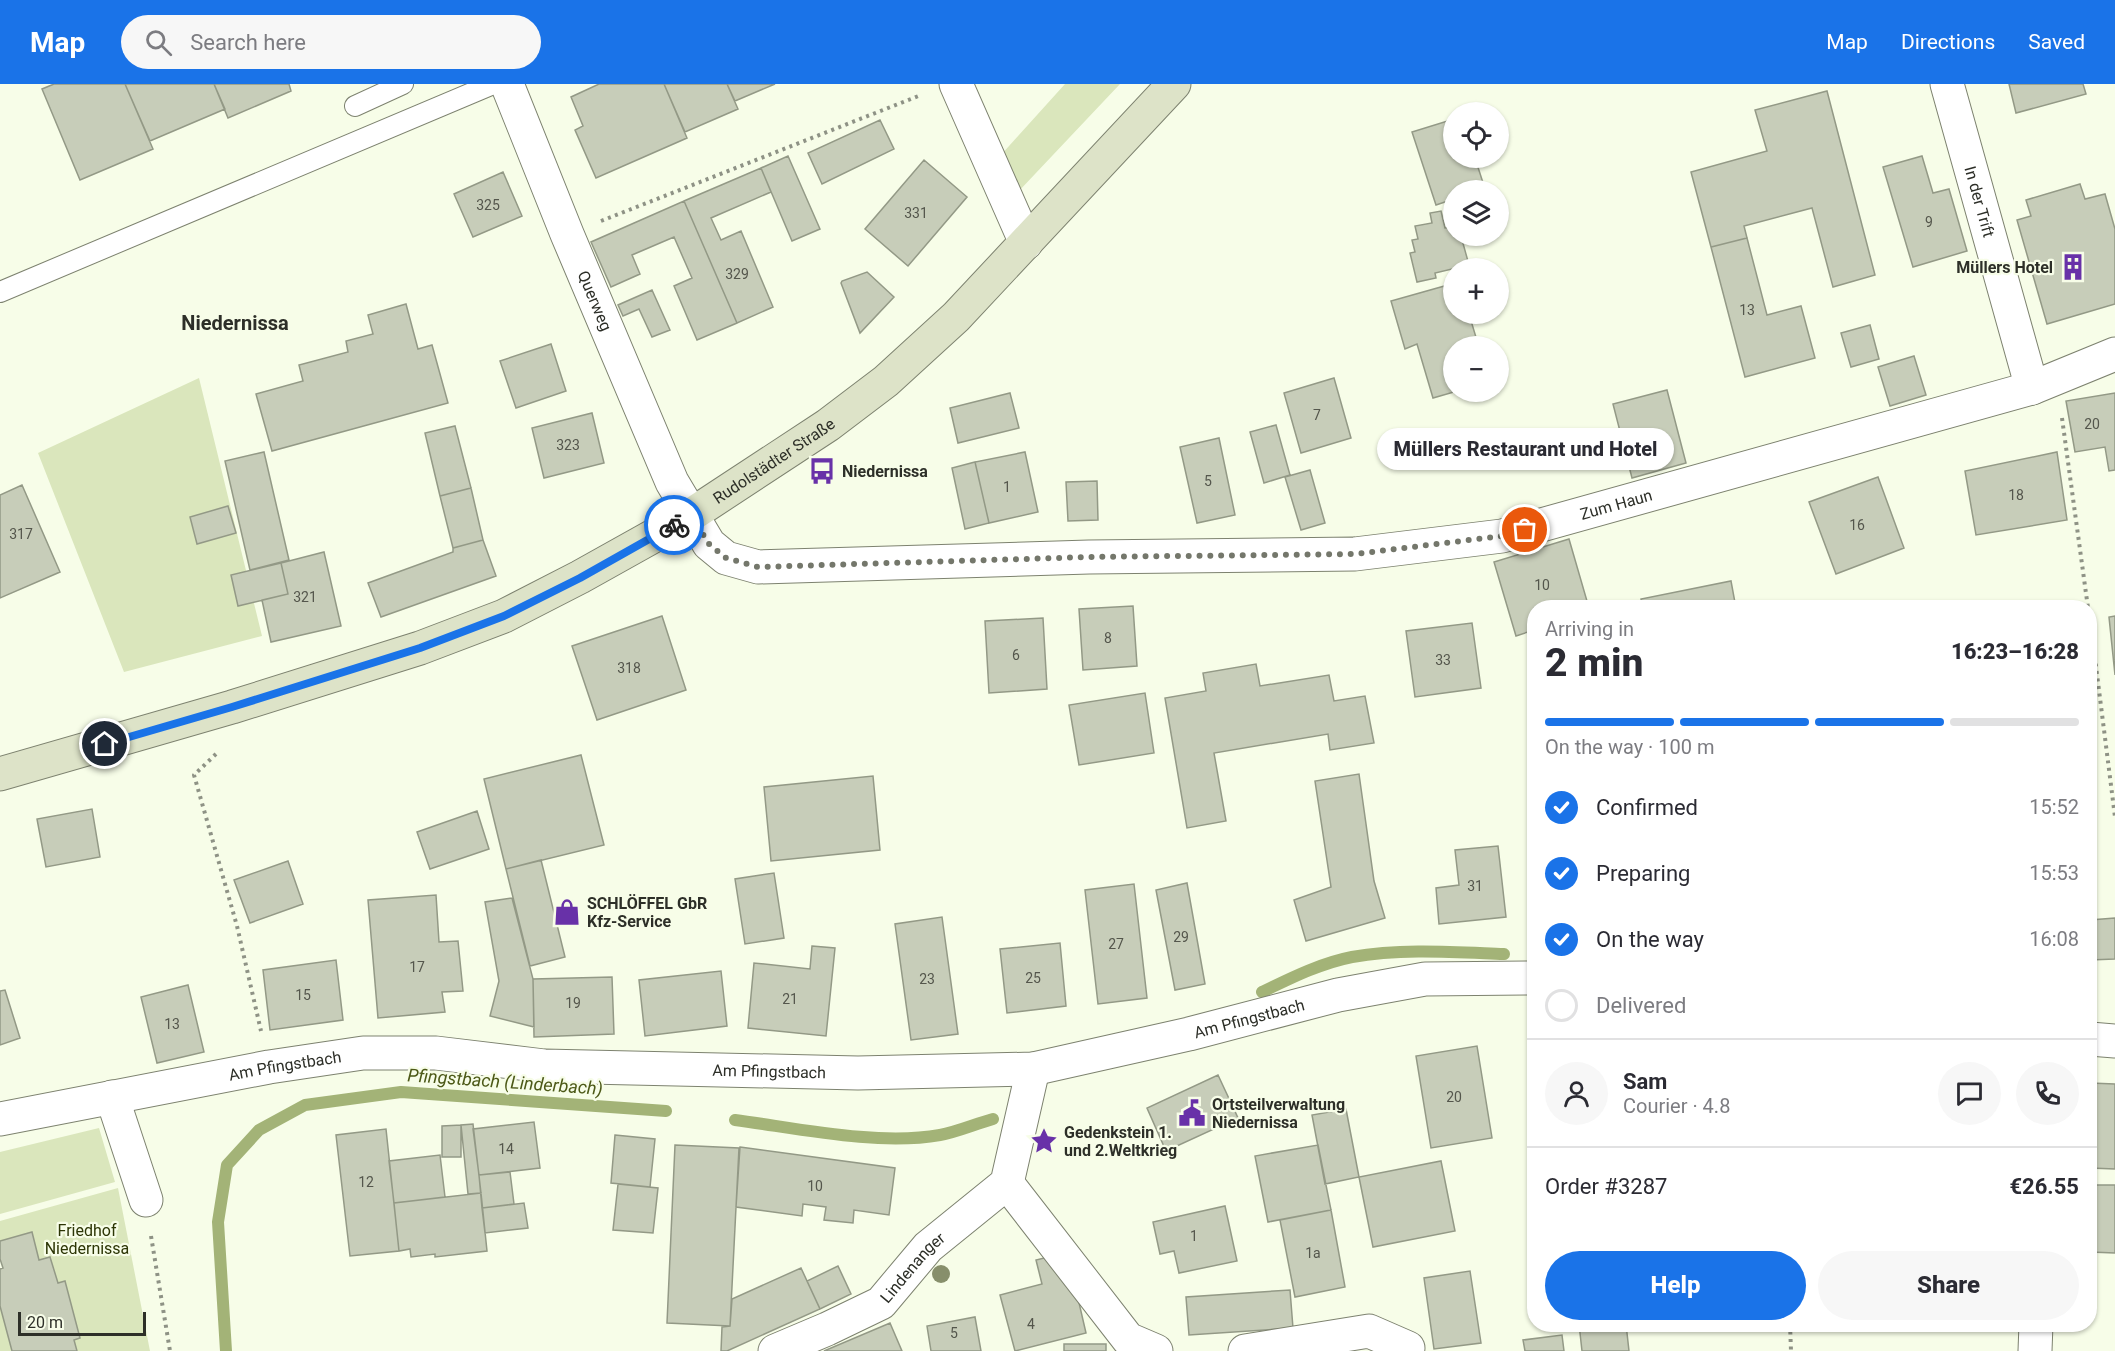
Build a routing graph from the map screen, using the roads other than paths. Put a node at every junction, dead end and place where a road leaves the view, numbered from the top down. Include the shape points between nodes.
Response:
1 (403, 84) edge
2 (493, 84) edge
3 (507, 84) edge
4 (1174, 84) edge
5 (1947, 84) edge
6 (942, 88) edge
7 (355, 106) dead end
8 (1026, 243) junction
9 (0, 292) edge
10 (2115, 354) edge
11 (2032, 388) junction
12 (691, 515) junction
13 (0, 774) edge
14 (1527, 978) edge
15 (2097, 1040) edge
16 (2115, 1041) edge
17 (1033, 1070) junction
18 (112, 1096) junction
19 (0, 1119) edge
20 (1007, 1183) junction
21 (146, 1200) road end
22 (2036, 1332) edge
23 (1408, 1348) dead end
24 (775, 1351) edge
25 (1156, 1351) edge
26 (1245, 1351) edge
27 (2036, 1351) edge

1 - 7 lane
2 - 9 lane
3 - 12 street, Querweg via 672,482
4 - 8 street, Rudolstädter Straße
5 - 11 street, In der Trift
6 - 8 street
8 - 12 street, Rudolstädter Straße via 886,381 828,425
10 - 11 street, Zum Haun
11 - 12 street, Zum Haun via 1502,536 1355,554 758,567 726,558 709,544
12 - 13 street, Rudolstädter Straße via 504,616 420,648
14 - 17 street, Am Pfingstbach via 1425,979 1338,995
15 - 16 street
17 - 18 street, Am Pfingstbach via 858,1073 544,1066 436,1053 363,1053
17 - 20 street
18 - 19 street, Am Pfingstbach
18 - 21 street
20 - 24 street, Lindenanger via 928,1246 881,1303
20 - 25 street via 1128,1339
22 - 27 street
23 - 26 street via 1369,1331

